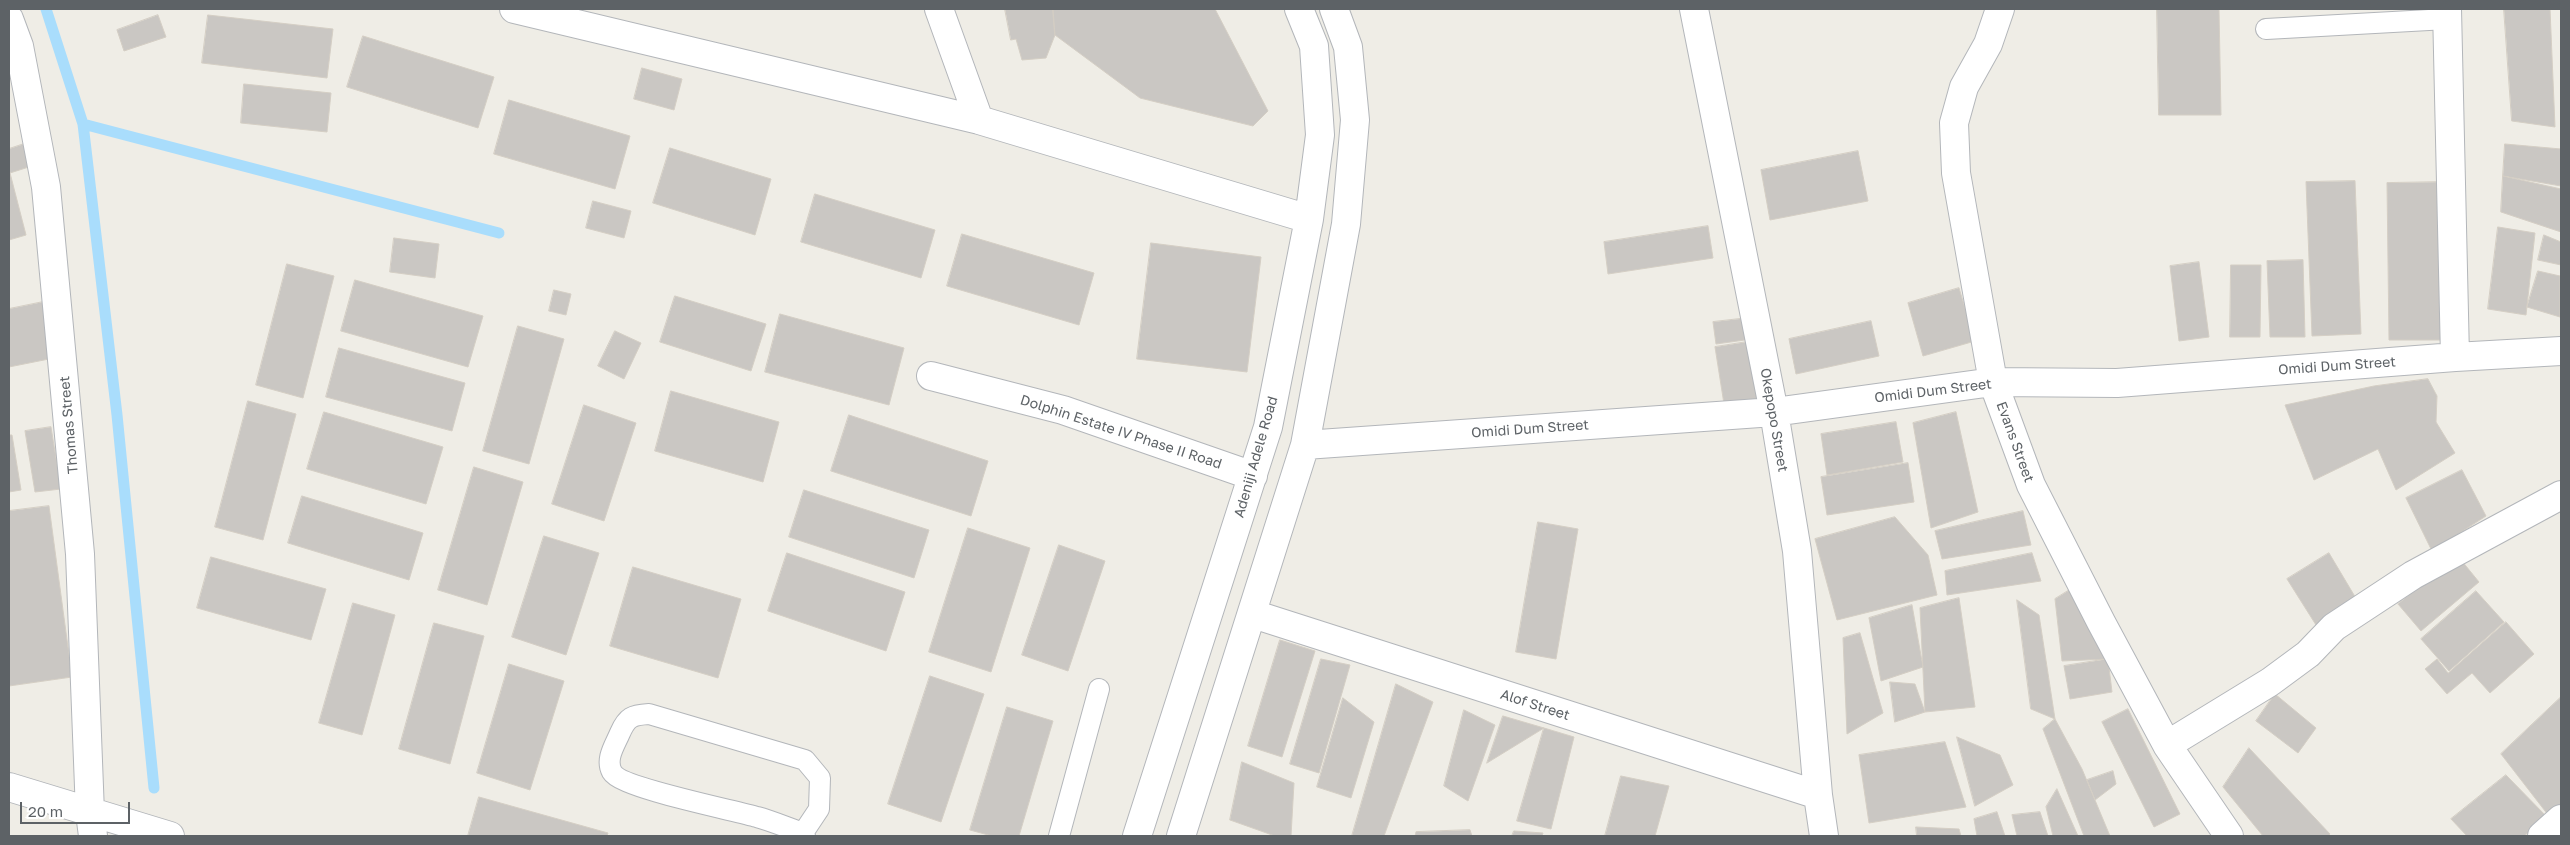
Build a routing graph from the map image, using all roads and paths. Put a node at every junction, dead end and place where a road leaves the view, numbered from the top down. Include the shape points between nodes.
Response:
1 (514, 9) edge
2 (939, 9) edge
3 (1299, 9) edge
4 (1334, 9) edge
5 (1694, 9) edge
6 (2000, 9) edge
7 (2447, 14) edge
8 (9, 19) edge
9 (2266, 29) dead end
10 (979, 120) junction
11 (1308, 219) junction
12 (2561, 351) edge
13 (2455, 356) junction
14 (931, 376) dead end
15 (1993, 382) junction
16 (1774, 412) junction
17 (1305, 445) junction
18 (1254, 476) junction
19 (2561, 494) edge
20 (1253, 614) junction
21 (1100, 689) dead end
22 (2167, 745) junction
23 (9, 787) edge
24 (1818, 795) junction
25 (2561, 819) edge
26 (98, 823) edge
27 (159, 833) edge
28 (804, 835) edge
29 (1059, 836) edge
30 (1137, 836) edge
31 (1181, 836) edge
32 (1824, 836) edge
33 (2229, 836) edge
34 (2542, 836) edge

1 - 10 street
2 - 10 street
3 - 11 street, Adeniji Adele Road via 1314,46 1320,135
4 - 17 street via 1348,47 1355,120 1346,224
5 - 16 street, Okepopo Street
6 - 15 street, Evans Street via 1988,44 1964,88 1954,124 1956,173
7 - 9 lane
7 - 13 street
8 - 26 street, Thomas Street via 19,46 46,187 80,554
10 - 11 street
11 - 18 street, Adeniji Adele Road via 1268,427
12 - 13 street, Omidi Dum Street
13 - 15 street, Omidi Dum Street via 2117,383
14 - 18 street, Dolphin Estate IV Phase II Road via 1063,410
15 - 16 street, Omidi Dum Street
15 - 22 street, Evans Street via 2031,485
16 - 17 street, Omidi Dum Street
16 - 24 street, Okepopo Street via 1797,551
17 - 20 street
18 - 30 street, Adeniji Adele Road
19 - 22 street via 2413,575 2334,627 2308,654 2270,682
20 - 24 street, Alof Street
20 - 31 street
21 - 29 lane
22 - 33 street, Evans Street
23 - 26 street
24 - 32 street, Okepopo Street
25 - 34 street
26 - 27 street
28 - 28 lane via 758,817 644,788 617,777 609,760 625,722 632,716 649,714 805,760 820,778 819,809

